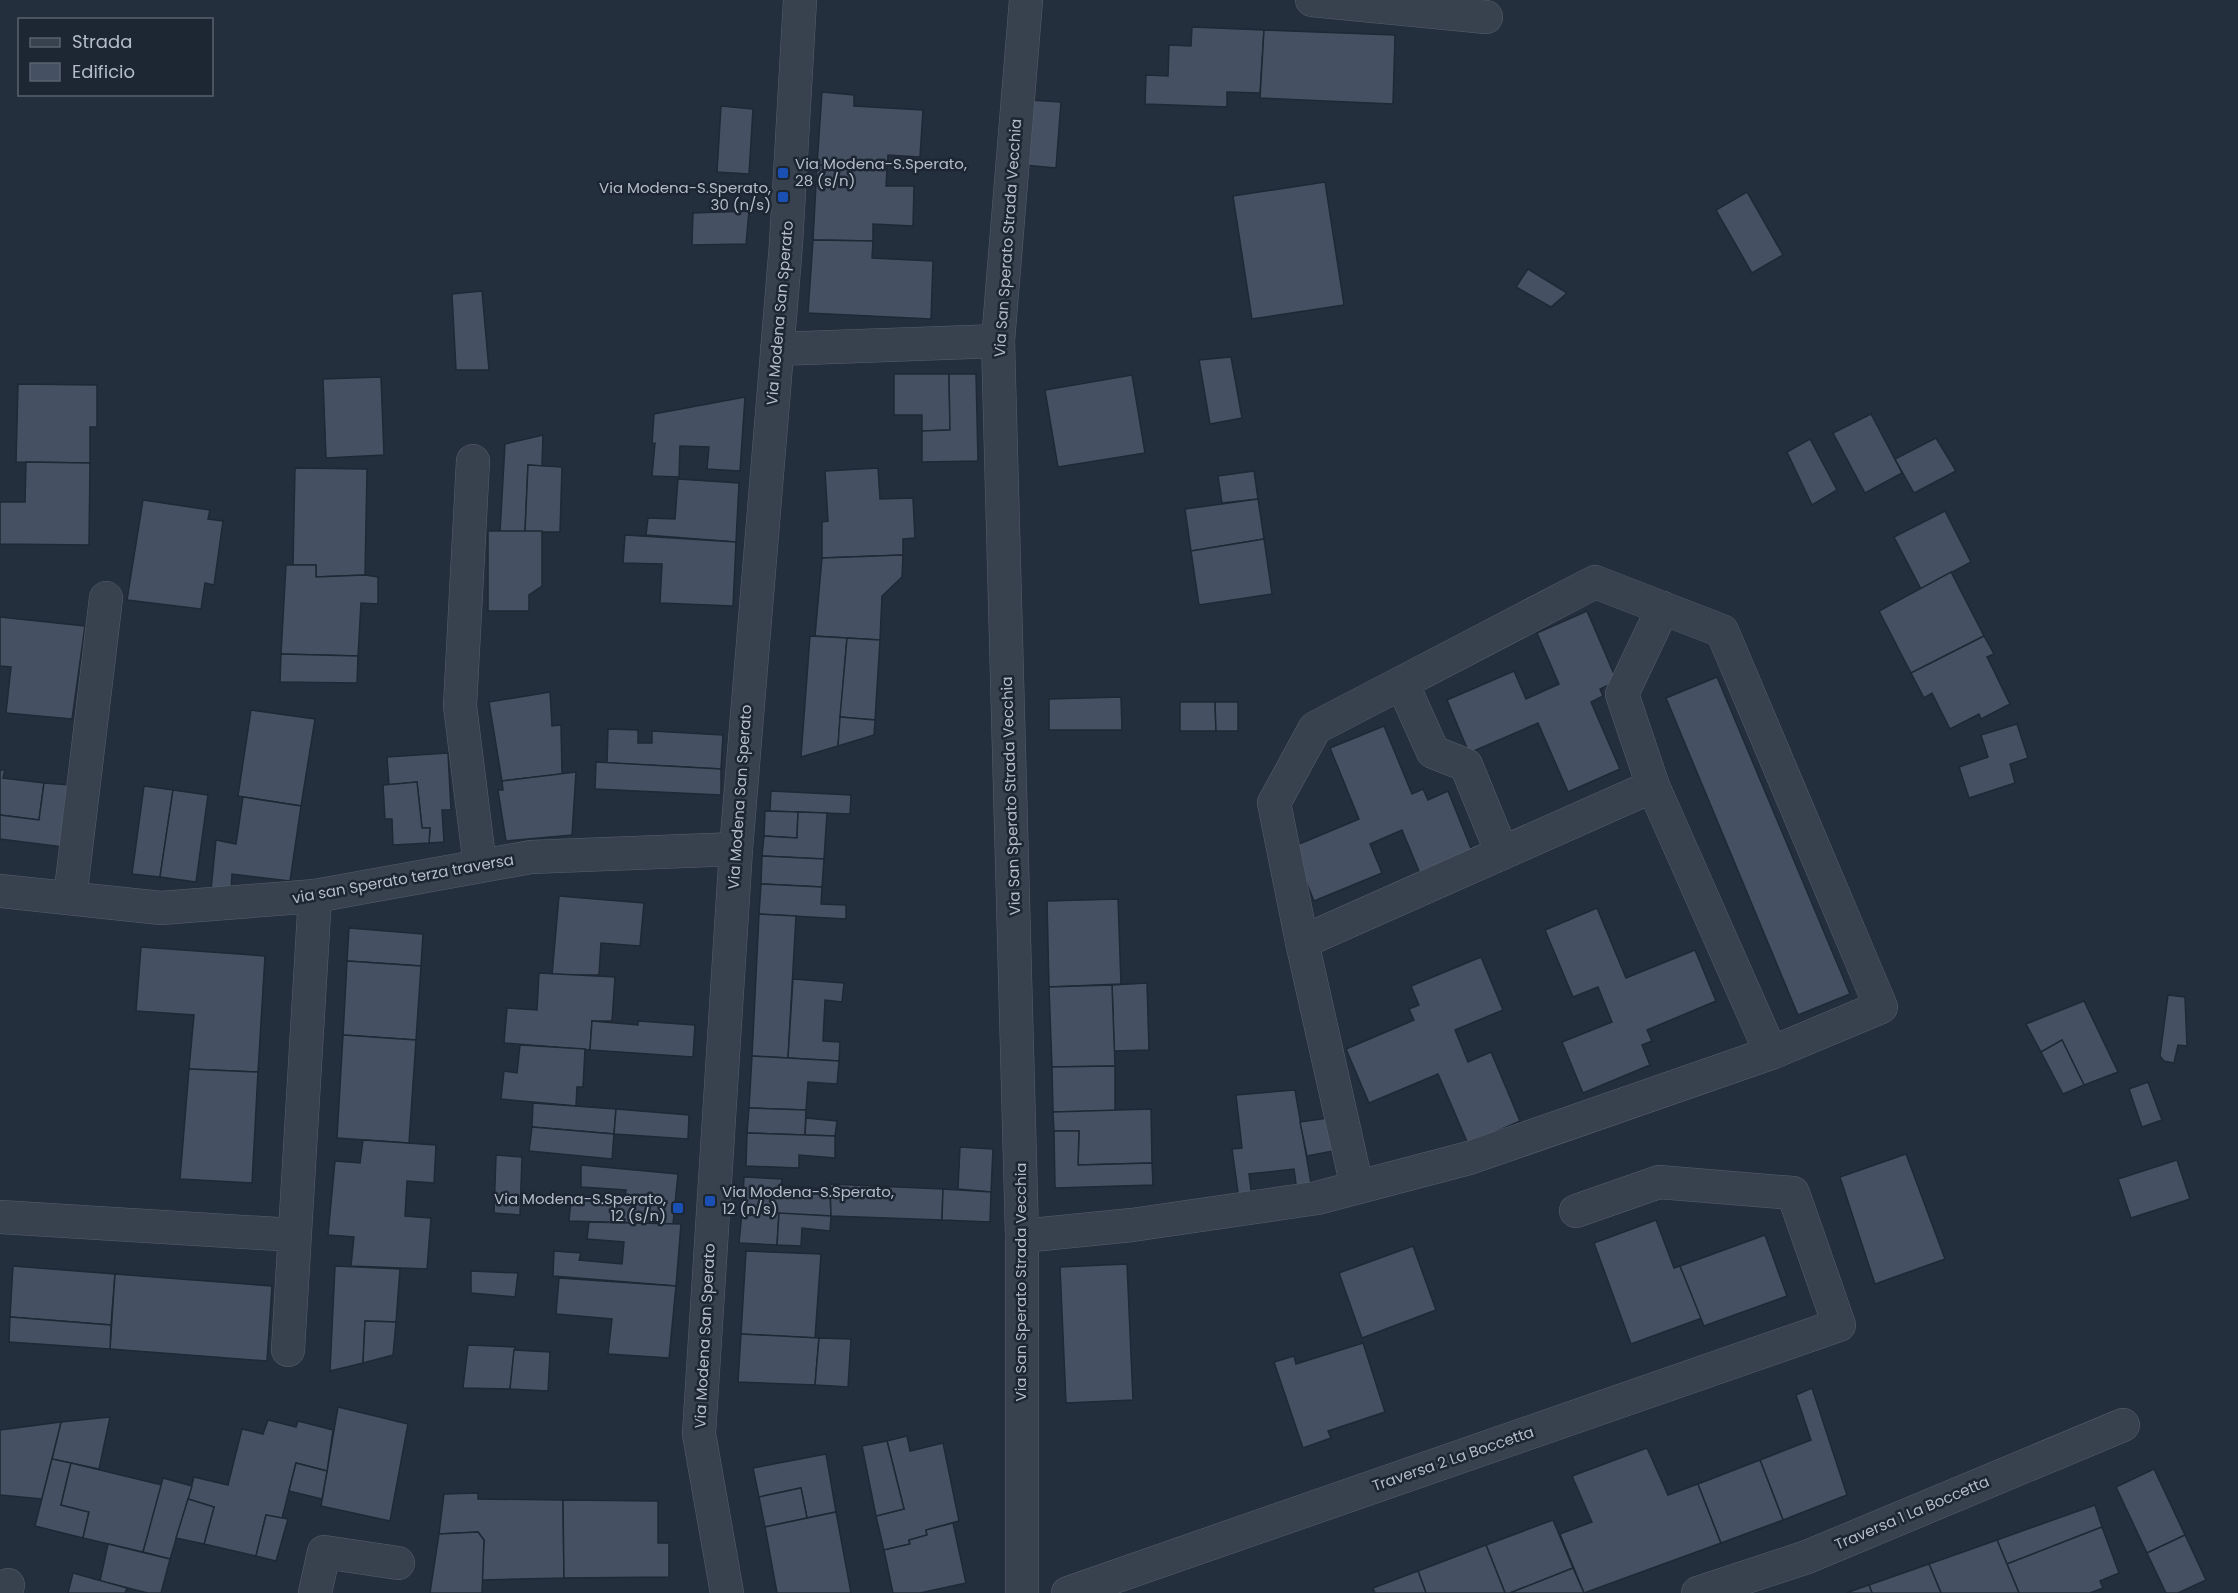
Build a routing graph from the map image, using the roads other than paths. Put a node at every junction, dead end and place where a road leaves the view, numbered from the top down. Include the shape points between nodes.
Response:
1 (801, 0) edge
2 (1026, 0) edge
3 (1312, 0) edge
4 (1486, 17) dead end
5 (998, 341) junction
6 (777, 349) junction
7 (473, 460) dead end
8 (106, 598) dead end
9 (1662, 608) junction
10 (1402, 683) junction
11 (1653, 786) junction
12 (736, 849) junction
13 (1502, 853) junction
14 (480, 866) junction
15 (0, 891) edge
16 (315, 896) junction
17 (70, 898) junction
18 (1302, 942) junction
19 (1771, 1053) junction
20 (1357, 1187) junction
21 (1576, 1211) dead end
22 (0, 1217) edge
23 (294, 1235) junction
24 (1022, 1236) junction
25 (288, 1350) dead end
26 (2123, 1425) dead end
27 (398, 1563) dead end
28 (315, 1593) edge
29 (727, 1593) edge
30 (1022, 1593) edge
31 (1068, 1593) edge
32 (1698, 1593) edge

1 - 6 street, Via Modena San Sperato
2 - 5 street, Via San Sperato Strada Vecchia
3 - 4 street
5 - 6 street
5 - 24 street, Via San Sperato Strada Vecchia
6 - 12 street, Via Modena San Sperato
7 - 14 street via 460,706
8 - 17 street
9 - 10 street via 1594,582
9 - 11 street via 1622,694
9 - 19 street via 1722,631 1881,1007
10 - 13 street via 1433,752 1466,765
10 - 18 street via 1315,728 1274,803
11 - 13 street
11 - 19 street
12 - 14 street, via san Sperato terza traversa via 531,857
12 - 29 street, Via Modena San Sperato via 699,1434
13 - 18 street
14 - 16 street, via san Sperato terza traversa
15 - 17 street, via san Sperato terza traversa
16 - 17 street, via san Sperato terza traversa via 161,908
16 - 23 street
18 - 20 street
19 - 20 street via 1469,1158
20 - 24 street via 1317,1198 1144,1224
21 - 31 street, Traversa 2 La Boccetta via 1659,1182 1793,1193 1839,1326
22 - 23 street
23 - 25 street
24 - 30 street, Via San Sperato Strada Vecchia
26 - 32 street, Traversa 1 La Boccetta via 1807,1557
27 - 28 street via 324,1552

